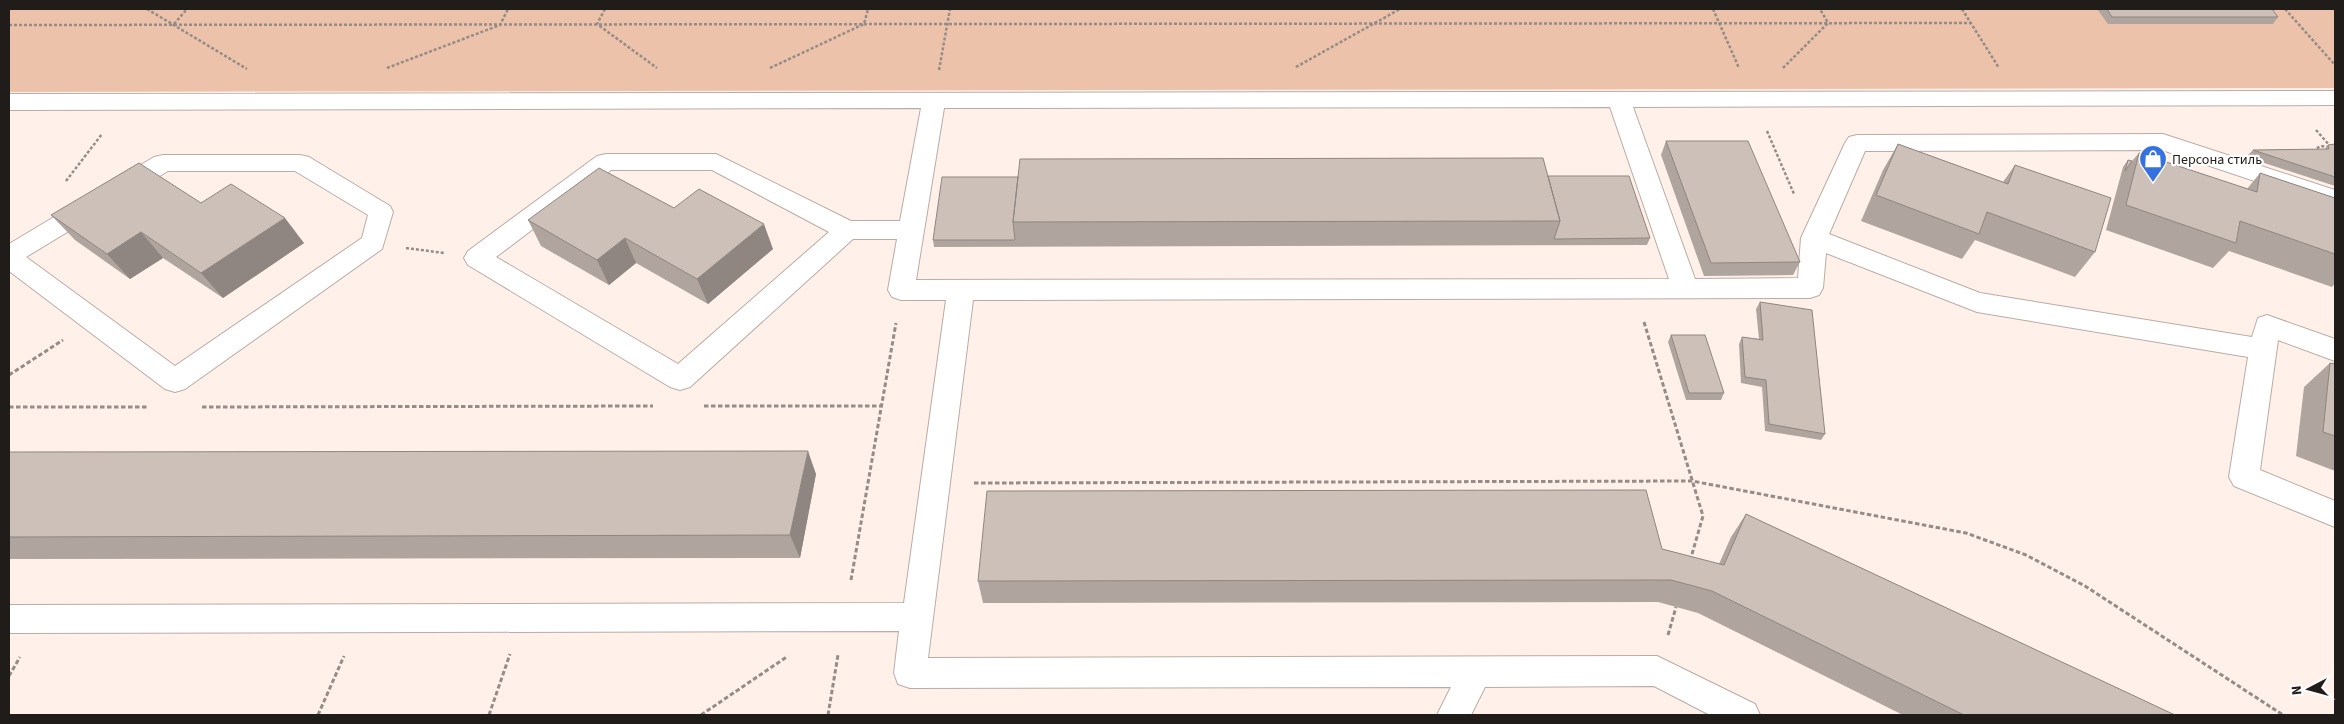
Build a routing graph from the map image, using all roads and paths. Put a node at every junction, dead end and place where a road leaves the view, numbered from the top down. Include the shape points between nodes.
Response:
1 (147, 9) edge
2 (187, 9) edge
3 (508, 9) edge
4 (605, 9) edge
5 (868, 9) edge
6 (950, 9) edge
7 (1400, 9) edge
8 (1820, 9) edge
9 (1962, 9) edge
10 (2285, 9) edge
11 (1971, 22) junction
12 (1375, 23) junction
13 (1828, 23) junction
14 (597, 24) junction
15 (864, 24) junction
16 (947, 24) junction
17 (9, 25) edge
18 (174, 25) junction
19 (500, 25) junction
20 (2335, 65) edge
21 (382, 70) dead end
22 (250, 71) dead end
23 (765, 71) dead end
24 (2335, 98) edge
25 (1753, 99) junction
26 (2018, 99) junction
27 (934, 100) junction
28 (1239, 100) junction
29 (1619, 100) junction
30 (702, 101) junction
31 (9, 102) edge
32 (2313, 126) dead end
33 (2330, 146) junction
34 (2335, 148) edge
35 (2316, 152) edge
36 (2335, 199) edge
37 (848, 230) junction
38 (912, 230) junction
39 (1814, 238) junction
40 (373, 243) junction
41 (9, 257) edge
42 (477, 258) junction
43 (1633, 288) junction
44 (1685, 288) junction
45 (902, 290) junction
46 (961, 290) junction
47 (92, 320) junction
48 (2264, 349) junction
49 (2335, 350) edge
50 (9, 375) edge
51 (662, 406) dead end
52 (702, 406) dead end
53 (882, 406) junction
54 (9, 407) edge
55 (150, 407) dead end
56 (198, 407) dead end
57 (1692, 481) junction
58 (936, 483) junction
59 (2335, 514) edge
60 (1689, 562) edge
61 (523, 618) junction
62 (845, 618) junction
63 (917, 618) junction
64 (9, 619) edge
65 (360, 619) junction
66 (1476, 671) junction
67 (318, 715) edge
68 (489, 715) edge
69 (701, 715) edge
70 (828, 715) edge
71 (1454, 715) edge
72 (1743, 715) edge
73 (2283, 715) edge

1 - 18 path
2 - 18 path
3 - 19 path
4 - 14 path
5 - 15 path
6 - 16 path
7 - 12 path
8 - 13 path
9 - 11 path
10 - 20 path
11 - 13 path
11 - 26 path
12 - 13 path
12 - 16 path
12 - 28 path
13 - 25 path
14 - 15 path
14 - 19 path
14 - 30 path
15 - 16 path
15 - 23 path
16 - 27 path
17 - 18 path
18 - 19 path
18 - 22 path
19 - 21 path
24 - 26 street
25 - 26 street
25 - 29 street
27 - 28 street
27 - 30 street
27 - 38 street
28 - 29 street
29 - 44 street
30 - 31 street
32 - 33 path
33 - 34 path
33 - 35 path via 2321,146
36 - 39 street via 2163,142 1857,143
37 - 38 street
37 - 42 street via 716,162 606,162
37 - 42 street via 680,380
38 - 45 street
39 - 44 street via 1810,288
39 - 48 street via 1977,302
40 - 41 street via 381,212 300,163 163,163
40 - 42 path
40 - 47 street via 175,381
41 - 47 street
43 - 44 street
43 - 46 street
43 - 57 path
45 - 46 street
45 - 53 path
46 - 58 street
47 - 50 path
48 - 49 street via 2267,325
48 - 59 street via 2244,477
51 - 56 path
52 - 53 path
53 - 62 path
54 - 55 path
57 - 58 path
57 - 60 path via 1703,516
57 - 73 path via 1966,533 2026,555 2085,586
58 - 63 street
61 - 62 street
61 - 65 street
61 - 68 path
62 - 63 street
62 - 69 path
62 - 70 path
63 - 66 street via 910,672
64 - 65 street
65 - 67 path
66 - 71 street
66 - 72 street via 1657,671

